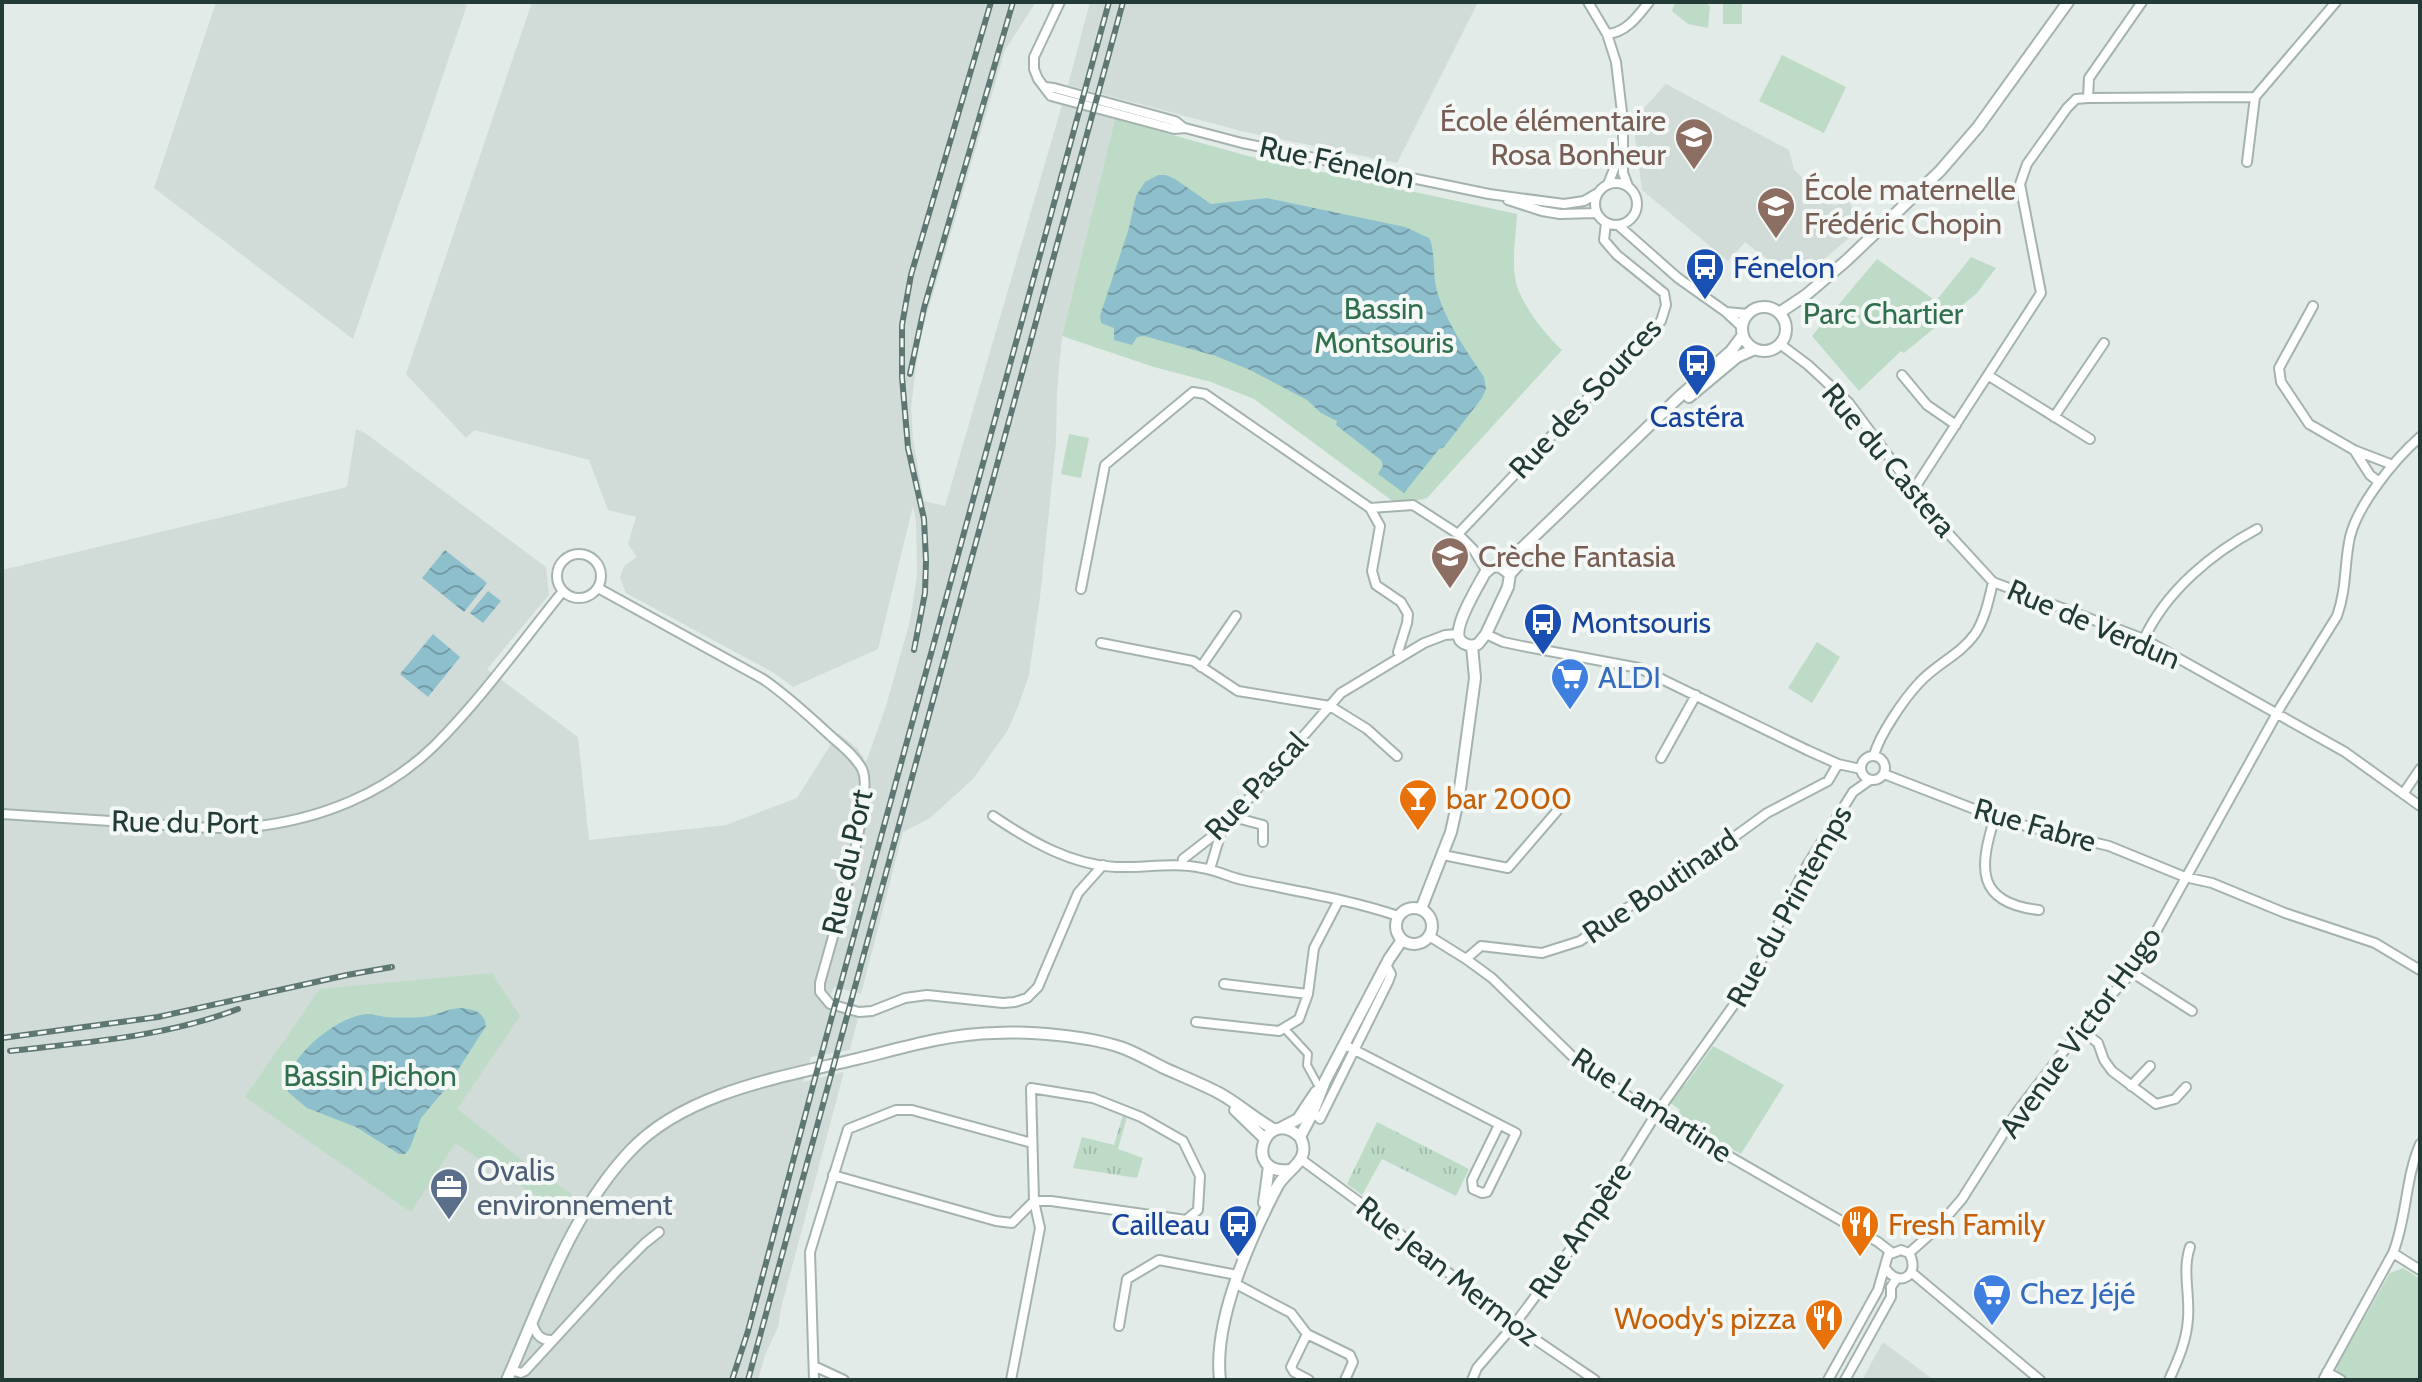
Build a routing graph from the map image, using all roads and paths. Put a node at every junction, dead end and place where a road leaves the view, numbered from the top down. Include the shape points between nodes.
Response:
1 (1060, 2) edge
2 (1588, 2) edge
3 (1649, 2) edge
4 (2068, 2) edge
5 (2142, 2) edge
6 (2336, 2) edge
7 (1607, 34) junction
8 (2255, 97) junction
9 (2088, 98) junction
10 (1623, 132) junction
11 (2247, 162) dead end
12 (1608, 184) junction
13 (1628, 186) junction
14 (1489, 194) junction
15 (1596, 194) junction
16 (1596, 213) junction
17 (1629, 221) junction
18 (1606, 223) junction
19 (1618, 225) junction
20 (1635, 241) junction
21 (2313, 306) dead end
22 (1726, 312) junction
23 (1779, 313) junction
24 (1748, 314) junction
25 (1742, 331) junction
26 (2104, 343) dead end
27 (1780, 344) junction
28 (1755, 349) junction
29 (1902, 375) dead end
30 (1989, 376) junction
31 (2054, 417) junction
32 (1956, 425) junction
33 (2420, 437) edge
34 (2090, 439) dead end
35 (2354, 450) junction
36 (2393, 465) junction
37 (2379, 482) junction
38 (1914, 489) junction
39 (1370, 508) junction
40 (2257, 529) dead end
41 (1458, 534) junction
42 (1499, 566) junction
43 (1487, 571) junction
44 (1510, 574) junction
45 (1993, 582) junction
46 (598, 588) junction
47 (1081, 589) dead end
48 (563, 591) junction
49 (1236, 616) dead end
50 (1459, 634) junction
51 (1486, 634) junction
52 (2144, 639) junction
53 (1101, 643) dead end
54 (1472, 646) junction
55 (1401, 657) junction
56 (1201, 667) junction
57 (1696, 695) junction
58 (1330, 706) junction
59 (2278, 713) junction
60 (1874, 755) junction
61 (1397, 756) dead end
62 (1661, 758) dead end
63 (1838, 764) junction
64 (1861, 769) junction
65 (2420, 769) edge
66 (1884, 774) junction
67 (1870, 780) junction
68 (2403, 794) junction
69 (2420, 806) edge
70 (1557, 811) dead end
71 (2, 814) edge
72 (993, 816) dead end
73 (1233, 817) junction
74 (1995, 817) junction
75 (1223, 828) junction
76 (1263, 842) dead end
77 (1443, 855) junction
78 (1103, 865) junction
79 (1182, 865) junction
80 (1210, 869) junction
81 (2185, 877) junction
82 (1339, 900) junction
83 (1421, 909) junction
84 (2039, 910) dead end
85 (1398, 916) junction
86 (1429, 936) junction
87 (1402, 940) junction
88 (1466, 959) junction
89 (2420, 970) edge
90 (2131, 972) junction
91 (1224, 984) dead end
92 (1308, 994) junction
93 (2192, 1011) dead end
94 (1196, 1022) dead end
95 (1284, 1028) junction
96 (2080, 1029) junction
97 (1350, 1048) junction
98 (2150, 1066) dead end
99 (1322, 1084) junction
100 (1201, 1086) junction
101 (2131, 1086) junction
102 (2186, 1087) dead end
103 (1656, 1114) junction
104 (1317, 1115) junction
105 (1499, 1125) junction
106 (1275, 1130) junction
107 (1315, 1131) dead end
108 (1300, 1137) junction
109 (1265, 1139) junction
110 (1032, 1143) junction
111 (2420, 1144) edge
112 (1302, 1160) junction
113 (1269, 1166) junction
114 (1289, 1170) junction
115 (833, 1175) junction
116 (1034, 1201) junction
117 (1262, 1216) junction
118 (659, 1232) dead end
119 (2190, 1247) dead end
120 (1891, 1252) junction
121 (1909, 1253) junction
122 (2393, 1253) junction
123 (1886, 1269) junction
124 (2420, 1270) edge
125 (1911, 1272) junction
126 (1897, 1278) junction
127 (1237, 1280) junction
128 (532, 1323) junction
129 (1514, 1325) junction
130 (1119, 1326) dead end
131 (1307, 1334) junction
132 (553, 1340) junction
133 (814, 1366) junction
134 (509, 1375) edge
135 (2325, 1376) edge
136 (814, 1380) edge
137 (844, 1380) edge
138 (1011, 1380) edge
139 (1220, 1380) edge
140 (1309, 1380) edge
141 (1345, 1380) edge
142 (1472, 1380) edge
143 (1595, 1380) edge
144 (1828, 1380) edge
145 (1845, 1380) edge
146 (2040, 1380) edge
147 (2169, 1380) edge
148 (2341, 1380) edge

1 - 14 street, Rue Fénelon via 1034,57 1034,69 1045,87 1242,143
2 - 7 street
3 - 7 street via 1632,22
4 - 23 street via 1940,171 1847,260
5 - 9 street via 2089,78
6 - 8 street
7 - 10 street via 1619,78
8 - 9 street
8 - 11 street
9 - 30 street via 2076,99 2067,108 2027,164 2020,184 2041,293
10 - 12 street
10 - 13 street
12 - 13 street
12 - 15 street
13 - 17 street via 1637,202
14 - 15 street, Rue Fénelon via 1564,204
14 - 16 street, Rue Fénelon via 1542,211
15 - 16 street
16 - 18 street
17 - 19 street
17 - 20 street
18 - 19 street
18 - 41 street, Rue des Sources via 1604,240 1662,290 1665,313
19 - 20 street
20 - 22 street
21 - 35 street via 2279,368 2281,382 2309,424
22 - 24 street
22 - 25 street
23 - 24 street via 1763,307
23 - 27 street via 1786,325
24 - 25 street
25 - 28 street
25 - 42 street via 1731,351
26 - 31 street
27 - 28 street
27 - 38 street, Rue du Castera via 1849,403
28 - 44 street via 1737,357 1683,402
29 - 32 street via 1927,405
30 - 31 street
30 - 32 street
31 - 34 street
32 - 38 street
33 - 36 street, Avenue Victor Hugo
35 - 36 street
35 - 37 street
36 - 37 street, Avenue Victor Hugo
37 - 59 street, Avenue Victor Hugo via 2350,537 2337,616
38 - 45 street, Rue du Castera
39 - 41 street via 1413,505
39 - 47 street via 1205,394 1193,392 1105,465
39 - 55 street via 1380,526 1372,571 1376,585 1401,602 1408,614
40 - 52 street via 2215,555 2180,588
41 - 43 street
42 - 43 street
42 - 44 street
43 - 50 street
44 - 51 street
45 - 52 street, Rue de Verdun
45 - 60 street via 1977,631 1964,648 1920,682 1878,741
46 - 48 street via 581,598
46 - 48 street via 599,566 581,553 566,557 557,570
46 - 78 street, Rue du Port via 763,679 862,769 862,821 820,983 830,1004 859,1012 927,995 1003,1003 1027,998 1038,987 1078,893
48 - 71 street, Rue du Port via 435,745 358,799 273,824 212,828
49 - 56 street
50 - 54 street
50 - 55 street, Rue Pascal via 1424,643
51 - 54 street
51 - 57 street via 1503,642 1639,668
52 - 59 street, Rue de Verdun
53 - 56 street
54 - 77 street via 1475,678 1459,796
55 - 58 street, Rue Pascal via 1341,693
56 - 58 street via 1238,691
57 - 62 street
57 - 63 street
58 - 61 street, Rue Pascal
58 - 73 street, Rue Pascal
59 - 68 street, Rue de Verdun
59 - 81 street, Avenue Victor Hugo
60 - 64 street via 1864,759
60 - 66 street via 1884,762
63 - 64 street
63 - 88 street, Rue Boutinard via 1828,781 1767,813 1580,941 1542,953 1481,946
64 - 67 street
65 - 68 street
66 - 67 street
66 - 74 street, Rue Fabre
67 - 103 street, Rue du Printemps via 1853,792 1803,872 1753,978
68 - 69 street, Rue de Verdun
70 - 77 street via 1508,868
72 - 78 street via 1050,850
73 - 75 street, Rue Pascal
73 - 76 street via 1263,825
74 - 81 street, Rue Fabre via 2109,846
74 - 84 street via 1984,873 1987,884 2013,905
75 - 79 street, Rue Pascal
75 - 80 street
77 - 83 street
78 - 79 street
79 - 80 street
80 - 82 street
81 - 89 street, Rue Fabre via 2375,943
81 - 90 street, Avenue Victor Hugo
82 - 85 street
82 - 92 street via 1314,948
83 - 85 street via 1406,909
83 - 86 street via 1431,922
85 - 87 street via 1396,931
86 - 87 street via 1419,943
86 - 88 street, Rue Lamartine
87 - 97 street
88 - 103 street, Rue Lamartine via 1574,1058
90 - 93 street
90 - 96 street, Avenue Victor Hugo
91 - 92 street
92 - 95 street via 1299,1019
94 - 95 street
95 - 99 street via 1308,1054 1307,1065
96 - 101 street via 2098,1043 2112,1071
96 - 121 street, Avenue Victor Hugo via 2017,1112 1962,1199
97 - 99 street
97 - 104 street
97 - 105 street
98 - 101 street
99 - 104 street
99 - 106 street via 1298,1119
100 - 106 street
100 - 109 street
100 - 128 street via 1120,1047 1076,1038 994,1033 920,1044 724,1094 647,1135 613,1170 577,1224
101 - 102 street via 2156,1104 2175,1099
103 - 120 street, Rue Lamartine
103 - 129 street, Rue Ampère via 1579,1238
104 - 107 street
104 - 108 street
105 - 105 street via 1516,1133 1482,1193 1473,1189 1472,1180
106 - 108 street via 1288,1129
106 - 109 street
108 - 112 street
109 - 113 street via 1262,1153
110 - 115 street via 896,1110 848,1129
110 - 116 street
110 - 116 street via 1031,1088 1093,1098 1183,1141 1200,1176 1198,1210 1186,1220
111 - 122 street
112 - 114 street
112 - 129 street, Rue Jean Mermoz
113 - 114 street
113 - 117 street
114 - 117 street
115 - 116 street via 996,1221 1012,1223
115 - 133 street via 810,1252
116 - 138 street via 1040,1228
117 - 127 street
118 - 132 street
119 - 147 street via 2185,1263 2188,1320
120 - 121 street
120 - 123 street
121 - 125 street via 1914,1262
122 - 124 street
122 - 135 street
123 - 126 street
123 - 144 street
125 - 126 street
125 - 146 street
126 - 145 street
127 - 130 street via 1159,1260 1127,1279
127 - 131 street via 1291,1313
127 - 139 street via 1224,1327
128 - 132 street via 541,1339
128 - 134 street
129 - 142 street, Rue Ampère
129 - 143 street, Rue Jean Mermoz
131 - 140 street via 1291,1367
131 - 141 street via 1350,1355 1353,1362
132 - 134 street via 525,1371
133 - 136 street
133 - 137 street
135 - 148 street

